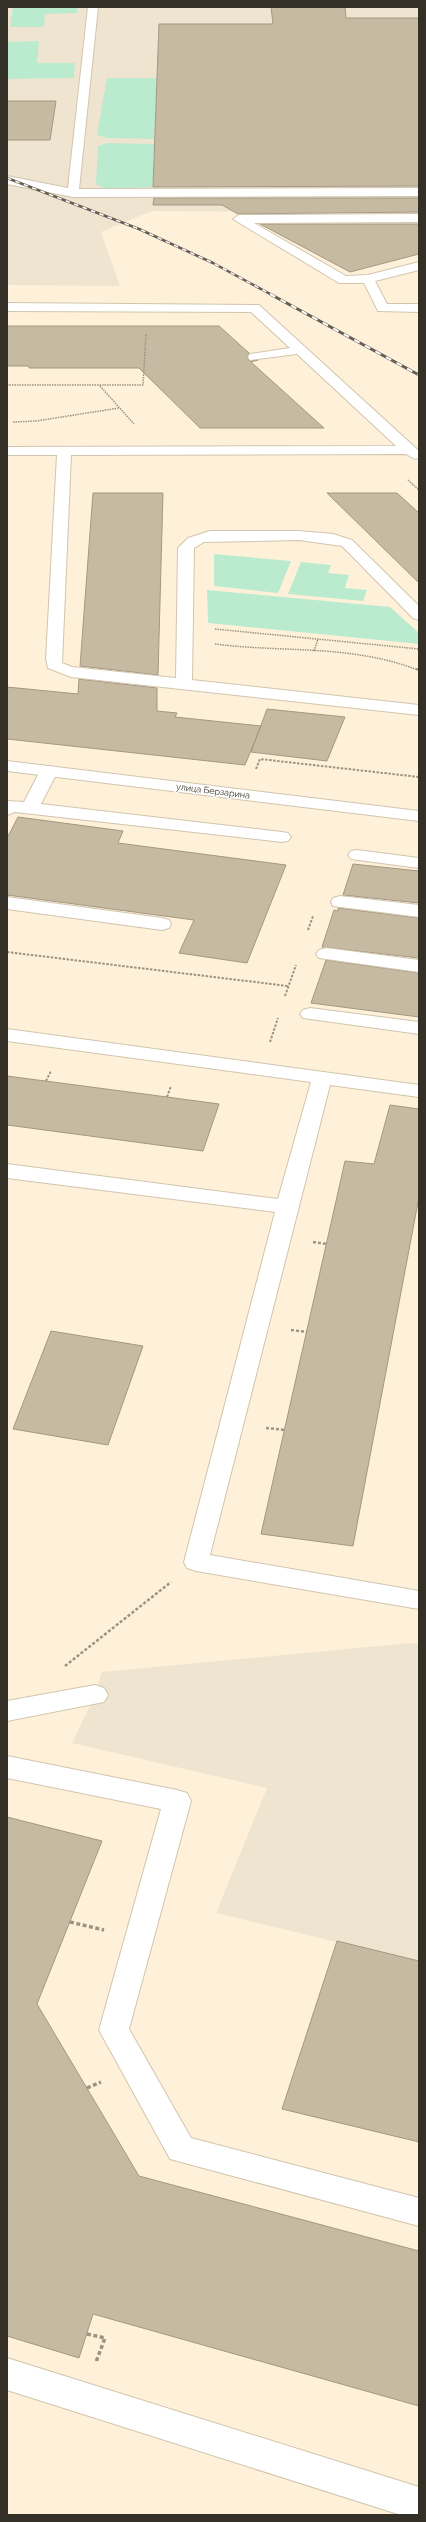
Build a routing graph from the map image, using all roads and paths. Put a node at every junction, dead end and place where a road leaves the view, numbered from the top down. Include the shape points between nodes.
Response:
1 (93, 7) edge
2 (7, 180) edge
3 (419, 192) edge
4 (73, 193) junction
5 (419, 218) edge
6 (419, 266) edge
7 (368, 279) junction
8 (7, 307) edge
9 (147, 307) junction
10 (419, 308) edge
11 (300, 350) junction
12 (254, 357) dead end
13 (7, 385) edge
14 (99, 385) junction
15 (120, 408) junction
16 (11, 422) dead end
17 (7, 451) edge
18 (64, 451) junction
19 (158, 451) junction
20 (414, 454) edge
21 (419, 615) edge
22 (184, 631) junction
23 (318, 639) junction
24 (419, 649) edge
25 (314, 651) junction
26 (419, 670) edge
27 (184, 685) junction
28 (419, 710) edge
29 (7, 766) edge
30 (49, 771) junction
31 (255, 772) dead end
32 (419, 776) edge
33 (30, 808) junction
34 (7, 810) edge
35 (419, 816) edge
36 (282, 837) dead end
37 (357, 855) dead end
38 (419, 863) edge
39 (340, 902) dead end
40 (7, 903) edge
41 (315, 911) dead end
42 (419, 911) edge
43 (162, 924) dead end
44 (307, 934) dead end
45 (7, 952) edge
46 (326, 954) dead end
47 (296, 963) dead end
48 (419, 966) edge
49 (288, 986) junction
50 (284, 1000) dead end
51 (279, 1014) dead end
52 (310, 1014) dead end
53 (419, 1028) edge
54 (7, 1035) edge
55 (262, 1070) junction
56 (322, 1079) junction
57 (419, 1091) edge
58 (7, 1171) edge
59 (287, 1207) junction
60 (196, 1562) junction
61 (419, 1600) edge
62 (58, 1671) dead end
63 (94, 1695) dead end
64 (7, 1712) edge
65 (7, 1767) edge
66 (419, 2212) edge
67 (7, 2374) edge
68 (419, 2504) edge

1 - 4 street
2 - 4 street
3 - 4 street
5 - 7 street via 239,219 344,280
6 - 7 street
7 - 10 street via 383,308
8 - 9 street
9 - 11 street via 254,308
9 - 14 path via 143,385
11 - 12 street
11 - 20 street
13 - 14 path
14 - 15 path
15 - 16 path via 36,421
15 - 19 path
17 - 18 street
18 - 19 street
18 - 27 street via 54,665 71,672
19 - 20 street
21 - 22 street via 347,543 336,538 210,536 198,538 190,542 186,548
22 - 23 path
22 - 25 path via 248,649
22 - 27 street
23 - 24 path
23 - 25 path
25 - 26 path via 338,650 373,654
27 - 28 street
29 - 30 street, улица Берзарина
30 - 33 street
30 - 35 street, улица Берзарина
31 - 32 path via 260,759
33 - 34 street via 10,806
33 - 36 street
37 - 38 street
39 - 42 street
40 - 43 street
41 - 44 path
45 - 49 path
46 - 48 street
47 - 49 path
49 - 50 path
51 - 55 path
52 - 53 street
54 - 55 street
55 - 56 street
56 - 57 street
56 - 59 street
58 - 59 street
59 - 60 street
60 - 61 street
60 - 62 path
63 - 64 street
65 - 66 street via 177,1801 114,2030 181,2149
67 - 68 street

